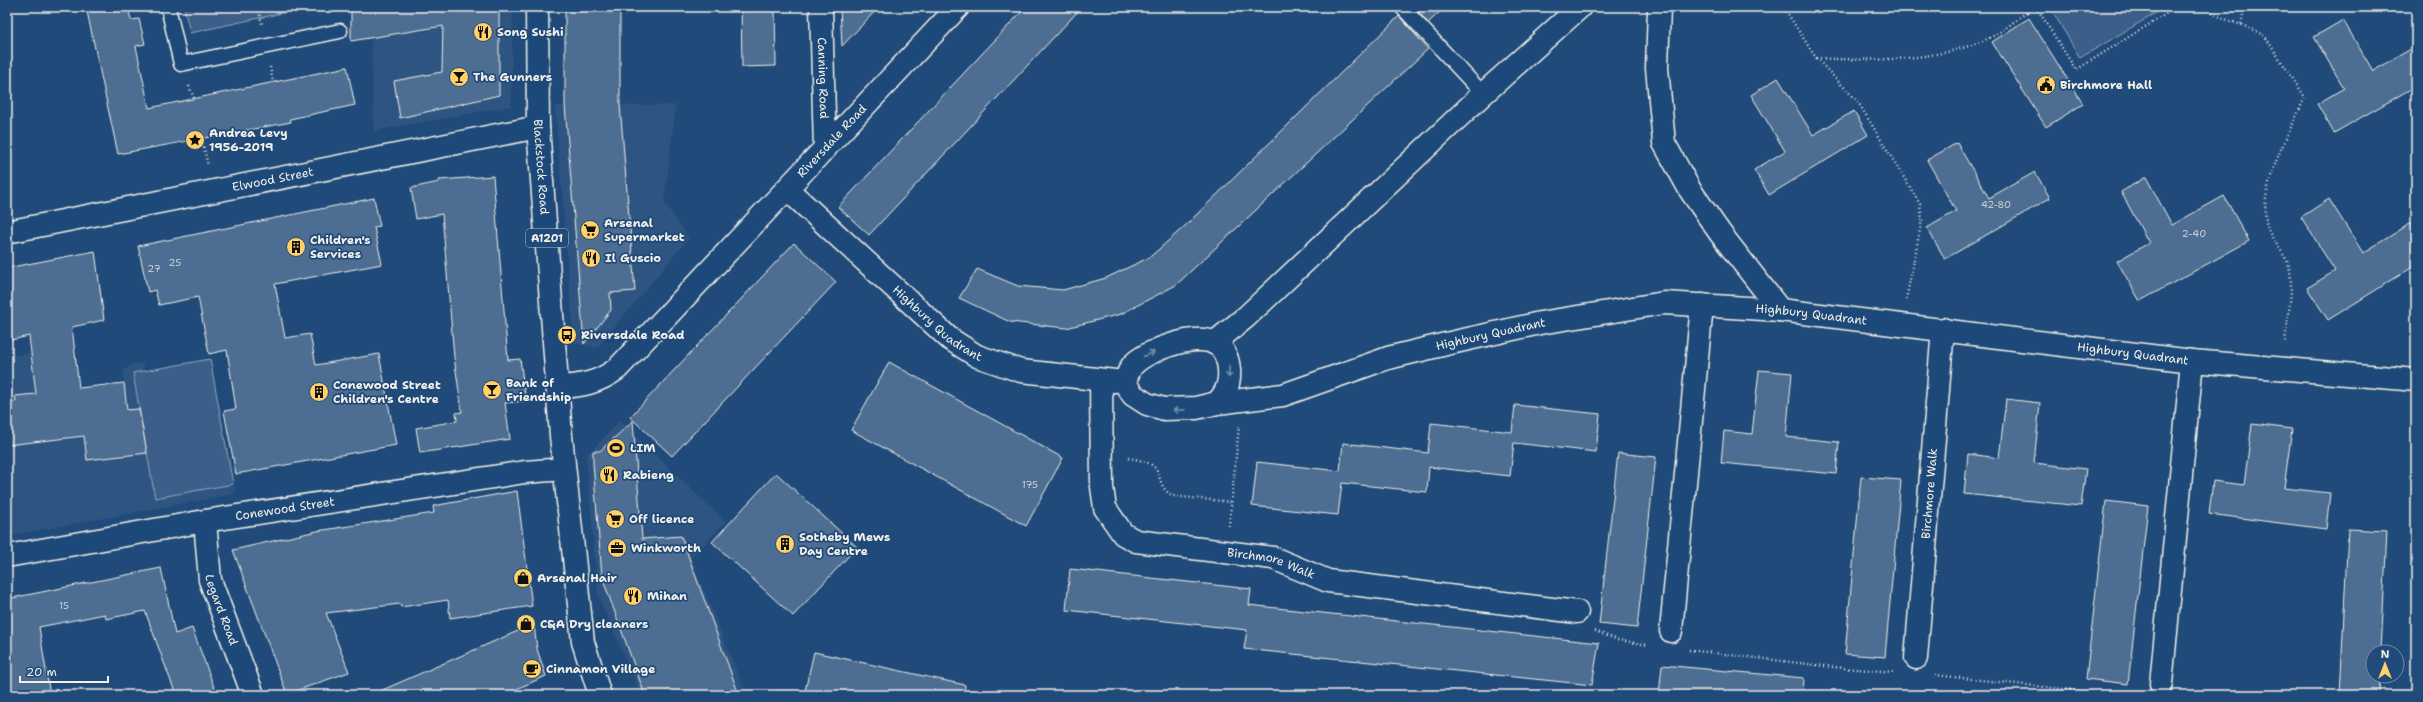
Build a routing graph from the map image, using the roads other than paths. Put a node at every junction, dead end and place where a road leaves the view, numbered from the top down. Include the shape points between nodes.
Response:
1 (168, 7) edge
2 (537, 7) edge
3 (821, 7) edge
4 (958, 7) edge
5 (1402, 7) edge
6 (1580, 7) edge
7 (1659, 7) edge
8 (340, 31) dead end
9 (1483, 94) junction
10 (538, 127) junction
11 (825, 149) junction
12 (788, 189) junction
13 (7, 232) edge
14 (1702, 305) junction
15 (1780, 310) junction
16 (1943, 329) junction
17 (1214, 343) junction
18 (2192, 361) junction
19 (1101, 380) junction
20 (2416, 380) edge
21 (1124, 382) junction
22 (558, 387) junction
23 (1217, 403) junction
24 (564, 469) junction
25 (205, 521) junction
26 (7, 556) edge
27 (1577, 612) road end
28 (1671, 631) dead end
29 (1915, 668) road end
30 (2161, 684) dead end
31 (598, 694) edge
32 (253, 695) edge

1 - 8 lane via 180,64
2 - 10 street, Blackstock Road / A1201
3 - 11 street, Canning Road
4 - 11 street, Riversdale Road
5 - 9 lane
6 - 9 street
7 - 15 street via 1657,68 1664,143 1699,202
9 - 17 street via 1246,317
10 - 13 street, Elwood Street
10 - 22 street, Blackstock Road / A1201
11 - 12 street, Riversdale Road
12 - 19 street, Highbury Quadrant via 950,339 977,356 1021,371
12 - 22 street, Riversdale Road via 618,369 593,383
14 - 15 street, Highbury Quadrant
14 - 23 street, Highbury Quadrant via 1664,303 1540,323 1388,358 1283,395
14 - 28 street
15 - 16 street, Highbury Quadrant
16 - 18 street, Highbury Quadrant
16 - 29 street, Birchmore Walk
21 -> 17 street via 1133,365 1144,356 1184,341
17 -> 23 street via 1222,350 1229,364 1226,391
18 - 20 street, Highbury Quadrant
18 - 30 street
19 - 21 street, Highbury Quadrant
19 - 27 street, Birchmore Walk via 1102,487 1105,508 1123,534 1136,541 1273,558 1328,581
23 -> 21 street, Highbury Quadrant via 1185,410 1164,409 1147,404 1133,395
22 - 24 street, Blackstock Road / A1201
24 - 25 street, Conewood Street via 525,472
24 - 31 street, A1201 via 583,642
25 - 26 street, Conewood Street
25 - 32 street, Legard Road via 210,580

